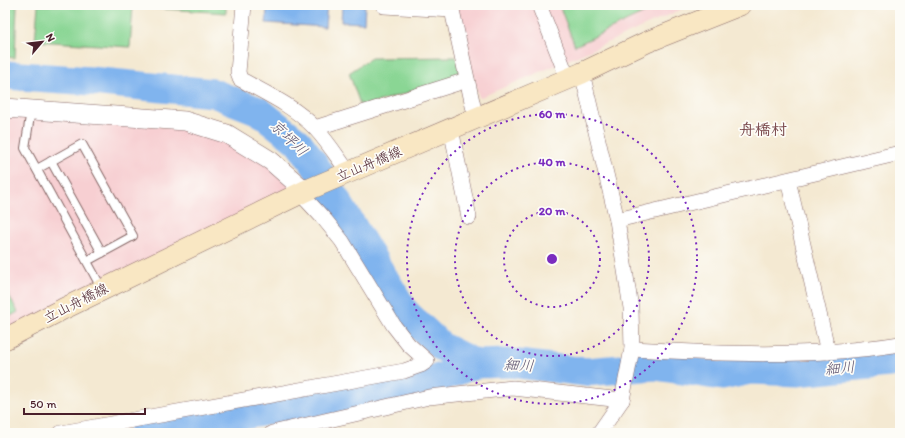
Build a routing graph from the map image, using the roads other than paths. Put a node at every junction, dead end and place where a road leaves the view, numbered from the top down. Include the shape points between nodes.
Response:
1 (244, 5) edge
2 (383, 5) edge
3 (539, 5) edge
4 (740, 5) edge
5 (575, 76) junction
6 (467, 80) junction
7 (5, 108) edge
8 (31, 110) junction
9 (478, 118) junction
10 (315, 128) junction
11 (444, 132) junction
12 (900, 153) edge
13 (51, 161) junction
14 (37, 169) junction
15 (349, 173) junction
16 (788, 180) junction
17 (302, 192) junction
18 (470, 217) dead end
19 (617, 220) junction
20 (102, 253) junction
21 (87, 261) junction
22 (102, 290) junction
23 (5, 339) edge
24 (900, 344) edge
25 (632, 349) junction
26 (828, 352) junction
27 (622, 400) junction
28 (61, 433) edge
29 (272, 433) edge
30 (599, 433) edge

1 - 10 street via 238,72 240,78 287,106
2 - 6 street via 452,10
3 - 5 street
4 - 5 main road, 立山舟橋線 via 647,42
5 - 9 main road, 立山舟橋線
5 - 19 street
6 - 9 street
6 - 10 street
7 - 8 street
8 - 14 lane via 25,148
8 - 17 street via 185,122 227,134 271,161
9 - 11 main road, 立山舟橋線
10 - 15 street
11 - 15 main road, 立山舟橋線
11 - 18 street
12 - 16 street
13 - 14 lane
13 - 20 lane
13 - 20 lane via 82,144 122,216 133,236
14 - 21 lane
15 - 17 main road, 立山舟橋線
16 - 19 street
16 - 26 street
17 - 22 main road, 立山舟橋線
17 - 28 street via 342,241 394,326 426,361 404,371
19 - 25 street via 631,308
20 - 21 lane
21 - 22 lane
22 - 23 main road, 立山舟橋線
24 - 26 street
25 - 26 street via 775,354
25 - 27 street
27 - 29 street via 513,388 429,397
27 - 30 street

